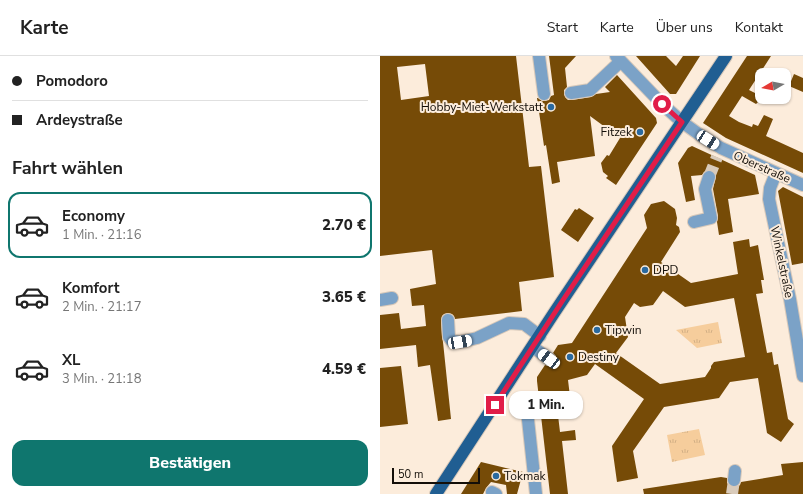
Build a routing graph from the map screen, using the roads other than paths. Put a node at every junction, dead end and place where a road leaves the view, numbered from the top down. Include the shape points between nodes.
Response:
1 (539, 56) edge
2 (726, 56) edge
3 (619, 58) edge
4 (571, 93) dead end
5 (544, 94) dead end
6 (682, 122) junction
7 (776, 173) junction
8 (709, 177) tunnel mouth
9 (803, 185) edge
10 (694, 222) dead end
11 (448, 320) dead end
12 (540, 336) junction
13 (533, 347) junction
14 (549, 359) dead end
15 (803, 376) edge
16 (526, 401) dead end
17 (436, 494) edge
18 (536, 494) edge

1 - 5 street
2 - 6 main road
3 - 4 street via 590,90
3 - 6 street, Oberstraße
6 - 7 street, Oberstraße via 719,153
6 - 12 main road
7 - 9 street, Oberstraße
7 - 15 street, Winkelstraße via 769,199
8 - 10 street via 705,189 711,218
11 - 12 street via 449,337 452,341 478,338 509,323 524,324
12 - 13 main road
13 - 14 street
13 - 17 main road
16 - 18 street

